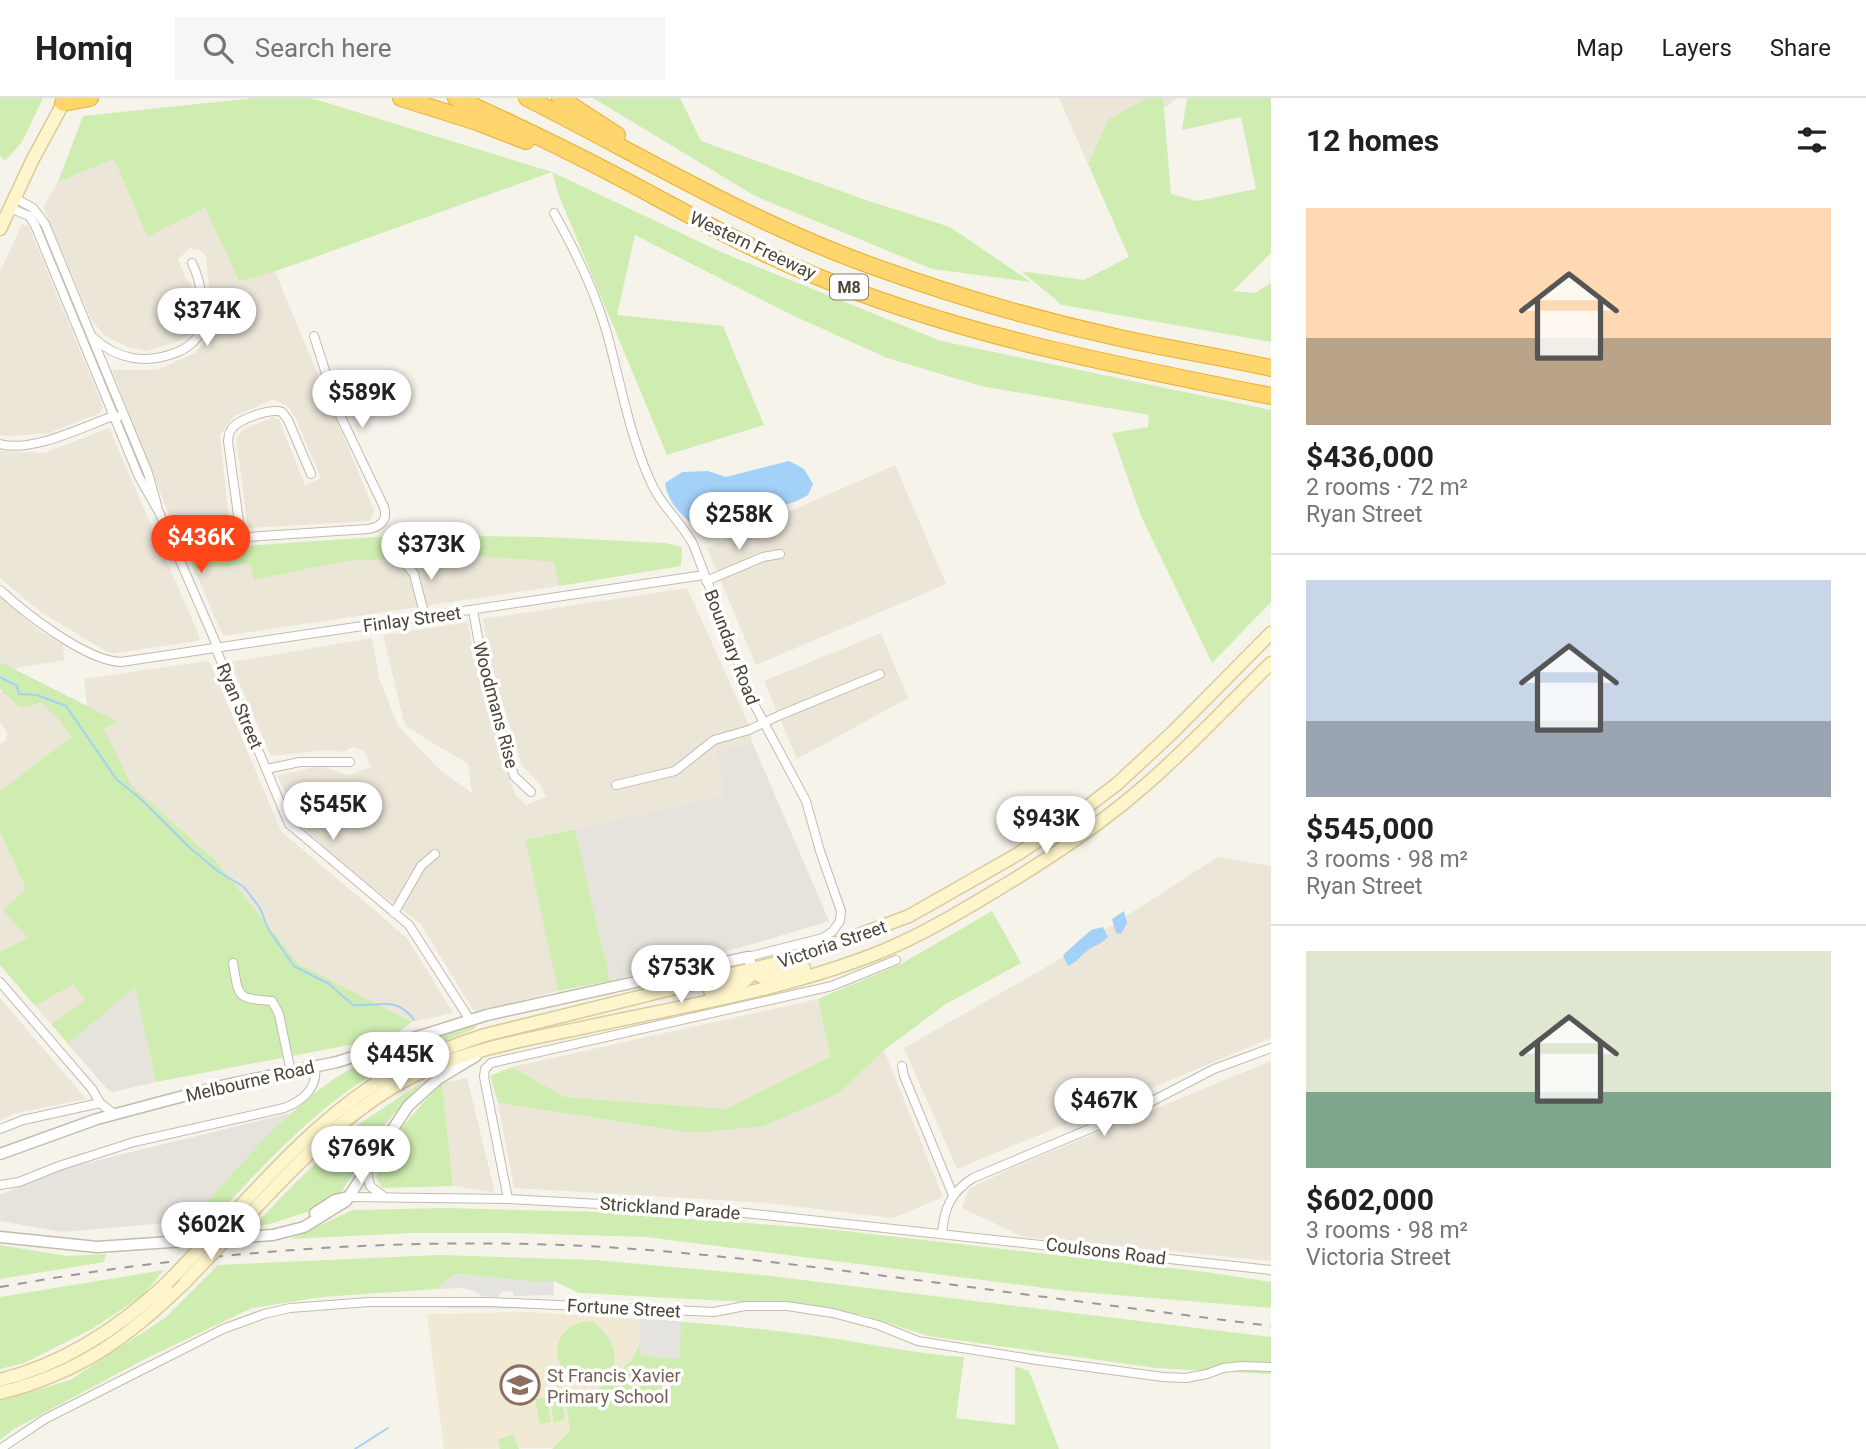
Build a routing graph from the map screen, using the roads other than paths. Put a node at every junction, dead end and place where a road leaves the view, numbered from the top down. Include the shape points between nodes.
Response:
1 (90, 98) edge
2 (401, 98) edge
3 (456, 98) edge
4 (527, 98) edge
5 (561, 98) edge
6 (60, 103) edge
7 (614, 175) junction
8 (696, 188) junction
9 (12, 203) junction
10 (554, 213) dead end
11 (0, 229) edge
12 (192, 263) dead end
13 (89, 332) junction
14 (314, 336) dead end
15 (123, 356) junction
16 (1271, 368) edge
17 (105, 369) junction
18 (1271, 396) edge
19 (124, 415) junction
20 (113, 416) junction
21 (0, 444) edge
22 (311, 474) dead end
23 (159, 512) junction
24 (241, 537) junction
25 (172, 542) junction
26 (780, 554) dead end
27 (405, 563) dead end
28 (705, 578) junction
29 (0, 590) edge
30 (473, 610) junction
31 (425, 617) junction
32 (1271, 633) edge
33 (217, 649) junction
34 (1271, 663) edge
35 (880, 674) dead end
36 (764, 725) junction
37 (350, 762) dead end
38 (266, 769) junction
39 (616, 785) dead end
40 (531, 792) dead end
41 (435, 854) dead end
42 (394, 913) junction
43 (836, 928) joint
44 (881, 951) junction
45 (896, 960) dead end
46 (233, 963) dead end
47 (750, 963) junction
48 (0, 982) edge
49 (470, 1020) junction
50 (537, 1037) junction
51 (501, 1046) junction
52 (1271, 1048) edge
53 (902, 1066) dead end
54 (315, 1067) junction
55 (291, 1072) junction
56 (100, 1103) junction
57 (114, 1114) junction
58 (0, 1129) edge
59 (0, 1154) edge
60 (370, 1165) junction
61 (0, 1185) edge
62 (953, 1195) junction
63 (351, 1197) junction
64 (394, 1197) junction
65 (508, 1199) junction
66 (333, 1210) junction
67 (942, 1234) junction
68 (243, 1236) junction
69 (0, 1237) edge
70 (1271, 1270) edge
71 (1271, 1367) edge
72 (0, 1380) edge
73 (0, 1393) edge
74 (0, 1449) edge

1 - 6 highway
2 - 7 highway
3 - 7 highway, Western Freeway / M8
4 - 8 highway, Western Freeway / M8
5 - 8 highway
6 - 9 main road
7 - 18 highway, Western Freeway / M8 via 807,272 914,310 1081,356
8 - 16 highway, Western Freeway / M8 via 874,267 1010,310
9 - 11 main road
9 - 13 street, Ryan Street via 33,208 44,221
9 - 20 street, Ryan Street via 34,225
10 - 28 street, Boundary Road via 577,255 605,327 648,475 660,502 691,540
12 - 15 street via 200,282 203,316 196,339 183,350 158,358
13 - 15 street
13 - 17 street, Ryan Street
14 - 24 street via 335,404 385,510 384,520 368,529
15 - 17 street via 110,359
17 - 19 street, Ryan Street
19 - 20 street
19 - 23 street, Ryan Street
20 - 21 street via 51,439
20 - 23 street, Ryan Street
22 - 24 street via 282,412 267,411 234,426 228,441
23 - 25 street, Ryan Street
24 - 25 street
25 - 33 street, Ryan Street
26 - 28 street, Finlay Street
27 - 31 street via 414,575
28 - 30 street, Finlay Street
28 - 36 street, Boundary Road
29 - 33 street, Finlay Street via 36,619 106,660
30 - 31 street, Finlay Street
30 - 40 street, Woodmans Rise via 483,666 514,776
31 - 33 street, Finlay Street
32 - 47 main road, Victoria Street via 1148,757 1047,835 909,916 825,950
33 - 38 street, Ryan Street
34 - 44 main road, Victoria Street via 1163,769 1100,823 979,901
35 - 36 street
36 - 39 street via 714,740 675,771
36 - 43 street, Boundary Road via 810,811 841,911
37 - 38 street via 300,762
38 - 42 street, Ryan Street via 289,824
41 - 42 street via 421,866
42 - 49 street, Ryan Street via 409,925
43 - 47 street, Melbourne Road
44 - 47 main road via 766,976 757,975
44 - 50 main road, Victoria Street via 780,983
45 - 65 street via 832,986 491,1063 484,1077
46 - 55 street via 241,996 272,1001 279,1014
47 - 49 street, Melbourne Road
47 - 50 main road via 750,978 738,984
47 - 72 main road, Victoria Street, bridge via 485,1035 417,1061 344,1106 294,1150 167,1283 114,1328 80,1348
48 - 56 street
49 - 54 street, Melbourne Road
50 - 51 main road, Victoria Street
51 - 60 street via 462,1063 429,1085 401,1116
51 - 73 main road, Victoria Street, bridge via 426,1070 367,1104 312,1150 186,1281 110,1346 56,1374
52 - 62 street via 991,1169
53 - 62 street
54 - 55 street, Melbourne Road
54 - 61 street via 310,1090 284,1108 134,1142
55 - 57 street, Melbourne Road
56 - 57 street
56 - 58 street
57 - 59 street, Melbourne Road
60 - 63 street
60 - 64 street via 370,1186 379,1194
62 - 67 street via 944,1213
63 - 64 street, Strickland Parade
63 - 66 street, Strickland Parade
63 - 68 street, Strickland Parade via 337,1199 288,1225
64 - 65 street, Strickland Parade
64 - 66 street, Strickland Parade
65 - 67 street, Strickland Parade via 727,1211
66 - 68 street, Strickland Parade via 298,1229
67 - 70 street, Coulsons Road
68 - 69 street, Strickland Parade via 109,1247
71 - 74 street, Fortune Street via 1223,1368 1186,1378 1138,1373 918,1341 878,1325 788,1306 714,1312 491,1301 313,1305 264,1314 223,1329 45,1419

